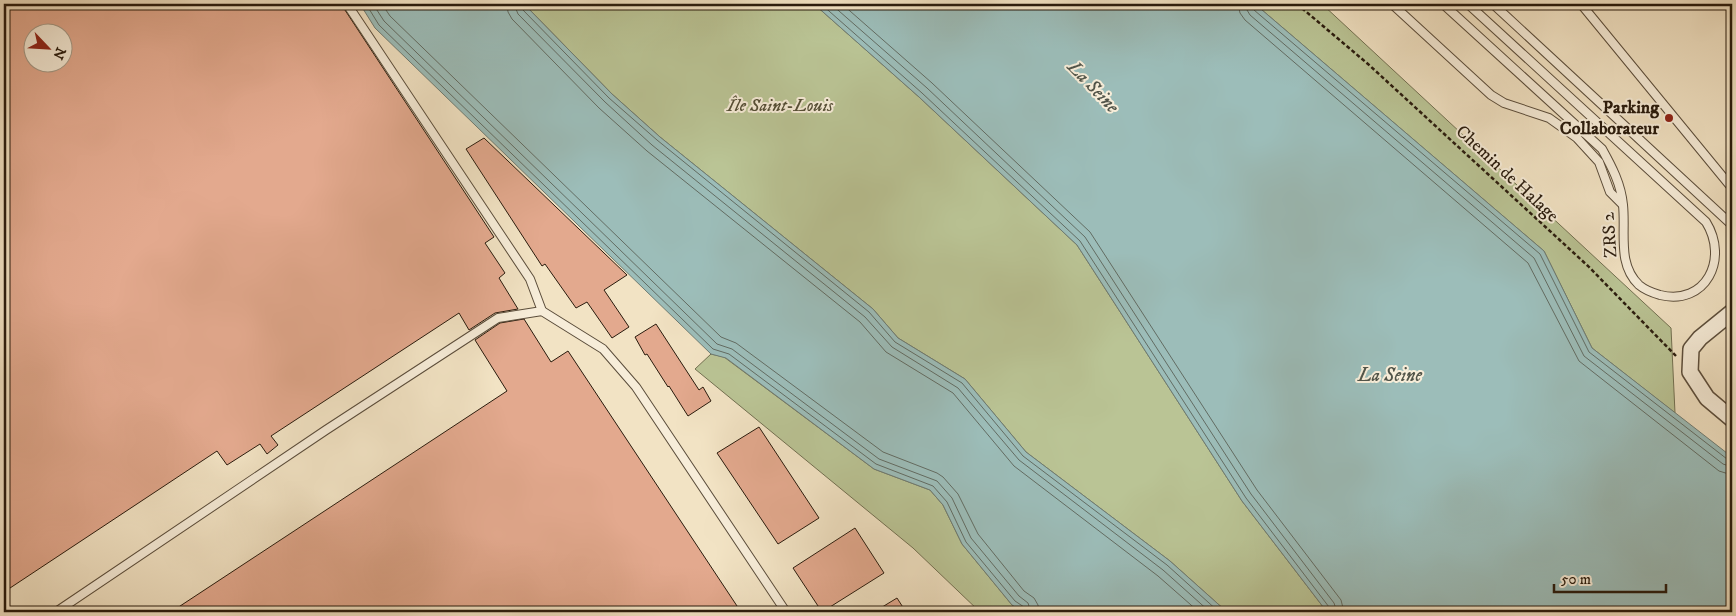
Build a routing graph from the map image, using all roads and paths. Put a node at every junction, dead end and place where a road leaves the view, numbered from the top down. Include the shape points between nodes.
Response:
1 (347, 4) edge
2 (1297, 4) edge
3 (1392, 4) edge
4 (1443, 4) edge
5 (1468, 4) edge
6 (1493, 4) edge
7 (1581, 4) edge
8 (1732, 188) edge
9 (1623, 205) junction
10 (1732, 226) edge
11 (542, 311) junction
12 (1732, 312) edge
13 (1690, 372) junction
14 (1732, 419) edge
15 (56, 612) edge
16 (786, 612) edge

1 - 11 lane via 530,279
2 - 13 path, Chemin de Halage via 1376,71 1588,266
3 - 9 lane via 1491,95 1549,118 1577,138 1599,162 1610,192
4 - 9 lane, ZRS 2 via 1602,149 1617,179
5 - 9 lane, ZRS 2 via 1706,222 1716,244 1707,280 1699,288 1671,298 1652,293 1640,285 1628,270
6 - 10 lane
7 - 8 lane
11 - 15 lane via 498,318
11 - 16 lane via 604,349 636,387
12 - 13 street via 1691,349
13 - 14 street via 1707,398

